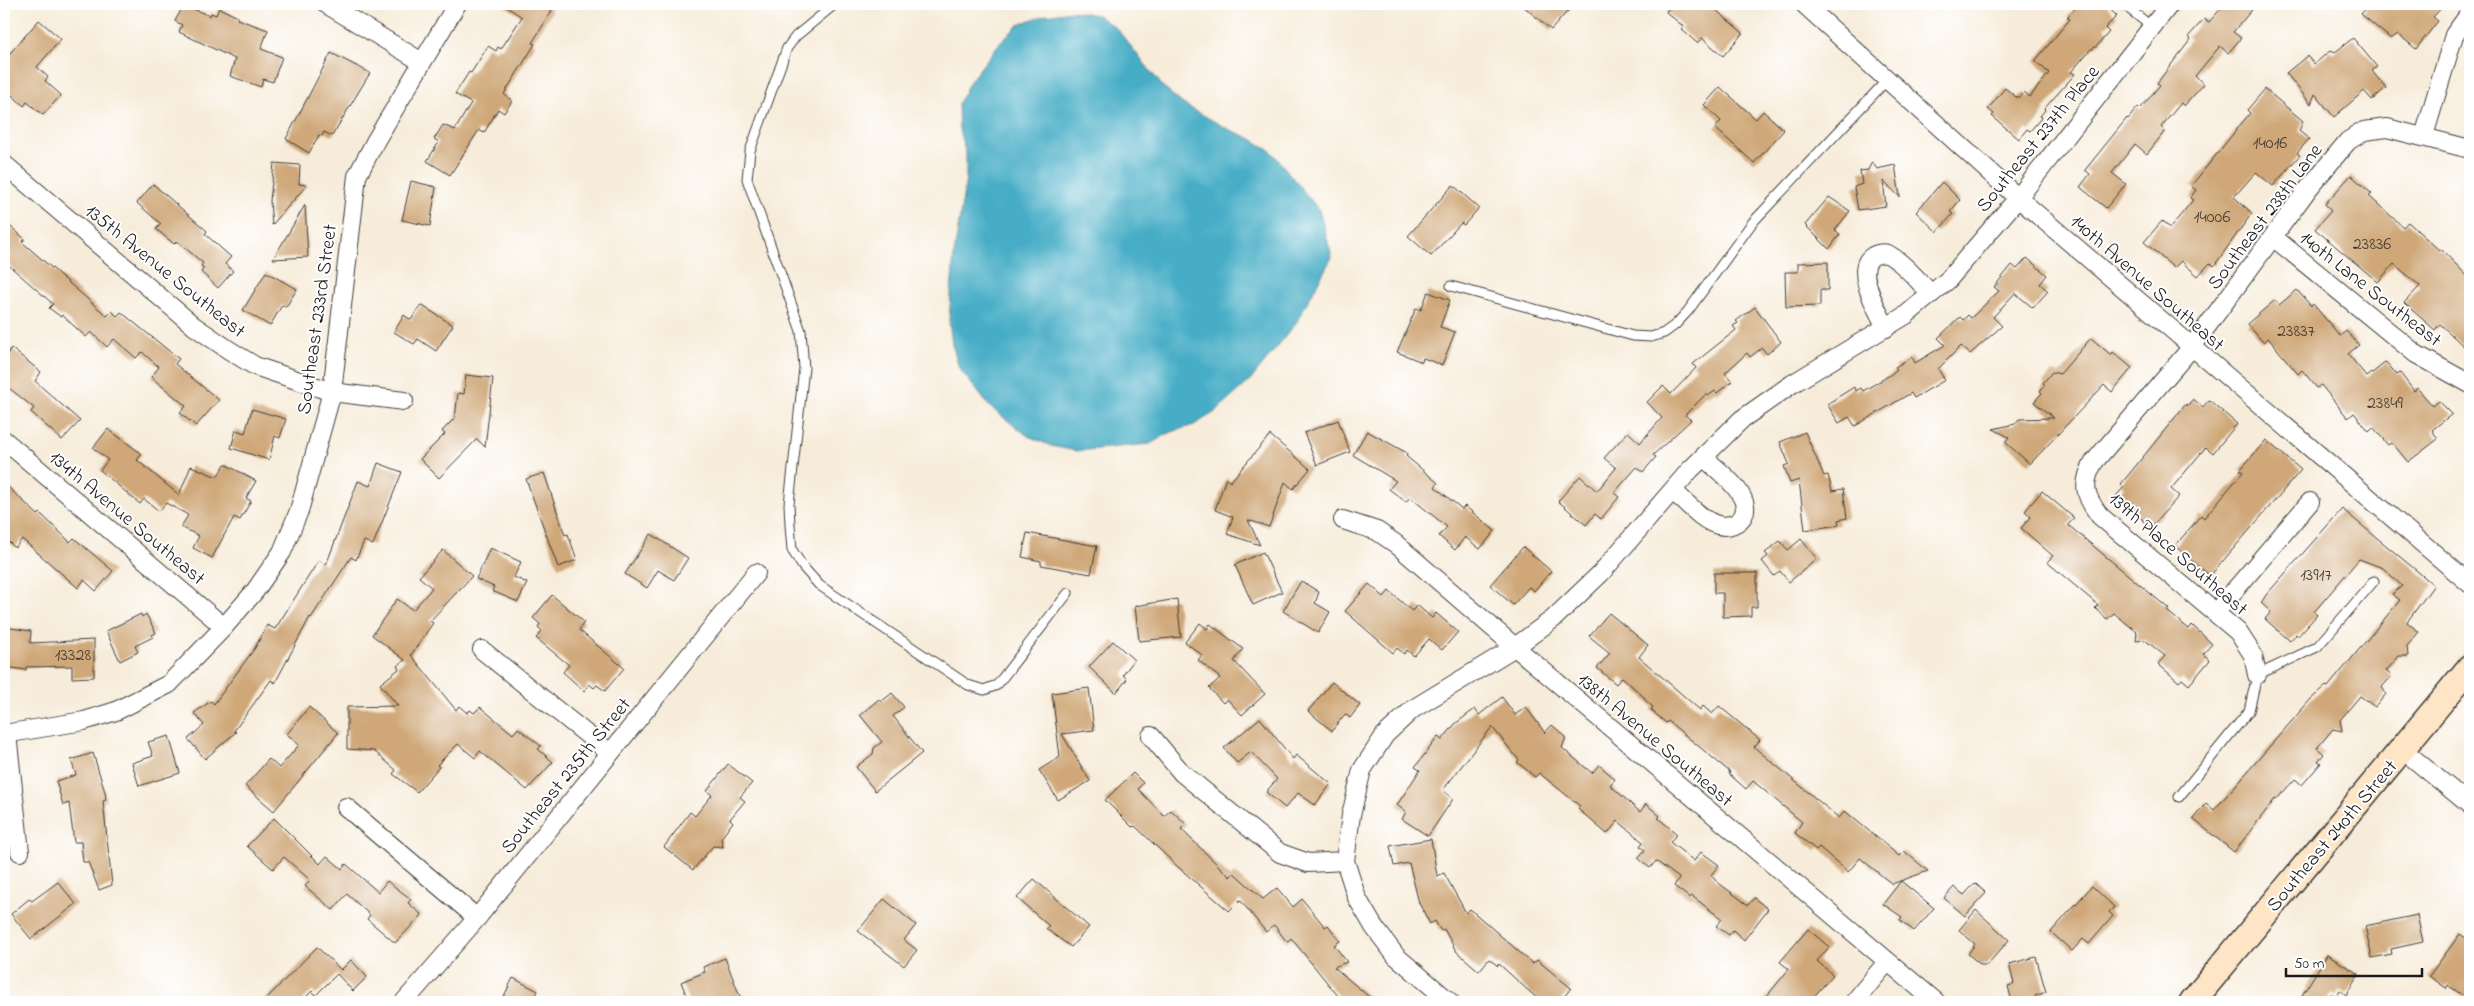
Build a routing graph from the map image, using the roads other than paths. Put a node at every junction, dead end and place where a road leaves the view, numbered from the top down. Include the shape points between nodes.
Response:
1 (326, 4) edge
2 (457, 4) edge
3 (835, 4) edge
4 (1804, 4) edge
5 (2124, 4) edge
6 (2170, 4) edge
7 (2470, 14) edge
8 (2152, 27) junction
9 (422, 62) junction
10 (1888, 79) junction
11 (2424, 136) junction
12 (2470, 149) edge
13 (4, 164) edge
14 (2018, 198) junction
15 (2274, 237) junction
16 (1451, 286) dead end
17 (1931, 294) junction
18 (1886, 328) junction
19 (2191, 348) junction
20 (2470, 384) edge
21 (332, 392) junction
22 (404, 401) dead end
23 (4, 440) edge
24 (1703, 458) junction
25 (2094, 462) joint
26 (1673, 491) junction
27 (2310, 502) dead end
28 (1343, 520) dead end
29 (756, 573) dead end
30 (2374, 581) dead end
31 (2470, 584) edge
32 (1068, 593) dead end
33 (2216, 612) junction
34 (224, 627) junction
35 (1515, 647) junction
36 (482, 650) dead end
37 (2470, 667) edge
38 (2257, 675) junction
39 (6, 734) edge
40 (1151, 736) dead end
41 (2403, 750) junction
42 (610, 753) junction
43 (2179, 797) dead end
44 (2470, 805) edge
45 (346, 808) dead end
46 (20, 852) dead end
47 (1345, 861) junction
48 (477, 918) junction
49 (1887, 962) junction
50 (404, 1002) edge
51 (1450, 1002) edge
52 (1854, 1002) edge
53 (1936, 1002) edge
54 (2192, 1002) edge

1 - 9 street
2 - 9 street, Southeast 233rd Street
3 - 32 lane via 796,36 787,48 750,151 747,168 747,179 801,331 804,368 788,504 792,550 818,585 968,685 984,690 997,685
4 - 10 street, 140th Avenue Southeast
5 - 8 lane
6 - 8 street, Southeast 237th Place
7 - 11 street via 2454,35
8 - 14 street, Southeast 237th Place
9 - 21 street, Southeast 233rd Street via 357,176
10 - 14 street, 140th Avenue Southeast
10 - 16 lane via 1758,216 1688,310 1664,333 1651,337 1633,336
11 - 12 street, Southeast 238th Lane
11 - 15 street, Southeast 238th Lane via 2387,128 2364,131 2348,141
13 - 21 street, 135th Avenue Southeast via 194,326 255,366
14 - 17 street, Southeast 237th Place via 1948,280
14 - 19 street, 140th Avenue Southeast
15 - 19 street, Southeast 238th Lane
15 - 20 street, 140th Lane Southeast via 2416,354
17 - 18 street, Southeast 237th Place
17 - 18 street via 1890,255 1879,253 1869,259 1864,271 1868,290
18 - 24 street, Southeast 237th Place via 1770,399 1742,419
19 - 25 street, Southeast 238th Lane
19 - 31 street, 140th Avenue Southeast
21 - 22 street, 135th Avenue Southeast
21 - 34 street, Southeast 233rd Street via 304,493 282,552
23 - 34 street, 134th Avenue Southeast
24 - 26 street, Southeast 237th Place
24 - 26 street via 1739,491 1745,510 1740,520 1732,526 1718,525
25 - 33 street, 139th Place Southeast via 2087,474 2086,487 2089,501 2100,516
26 - 35 street, Southeast 237th Place via 1601,573 1553,619
27 - 33 street
28 - 35 street, 138th Avenue Southeast via 1377,531 1396,544
29 - 42 street, Southeast 235th Street
30 - 38 lane via 2317,647
33 - 38 street, 139th Place Southeast via 2238,632 2253,655
34 - 39 street, Southeast 233rd Street via 169,684 116,711 84,721
35 - 47 street, Southeast 237th Place via 1413,710 1385,735 1362,770 1351,815
35 - 49 street, 138th Avenue Southeast
36 - 42 street
37 - 41 main road, Southeast 240th Street
38 - 43 lane via 2249,711
39 - 46 street
40 - 47 street via 1182,773 1280,853 1308,862
41 - 44 street
41 - 54 main road, Southeast 240th Street
42 - 48 street, Southeast 235th Street
45 - 48 street
47 - 51 street via 1357,898 1396,956
48 - 50 street, Southeast 235th Street
49 - 52 street
49 - 53 street, 138th Avenue Southeast

